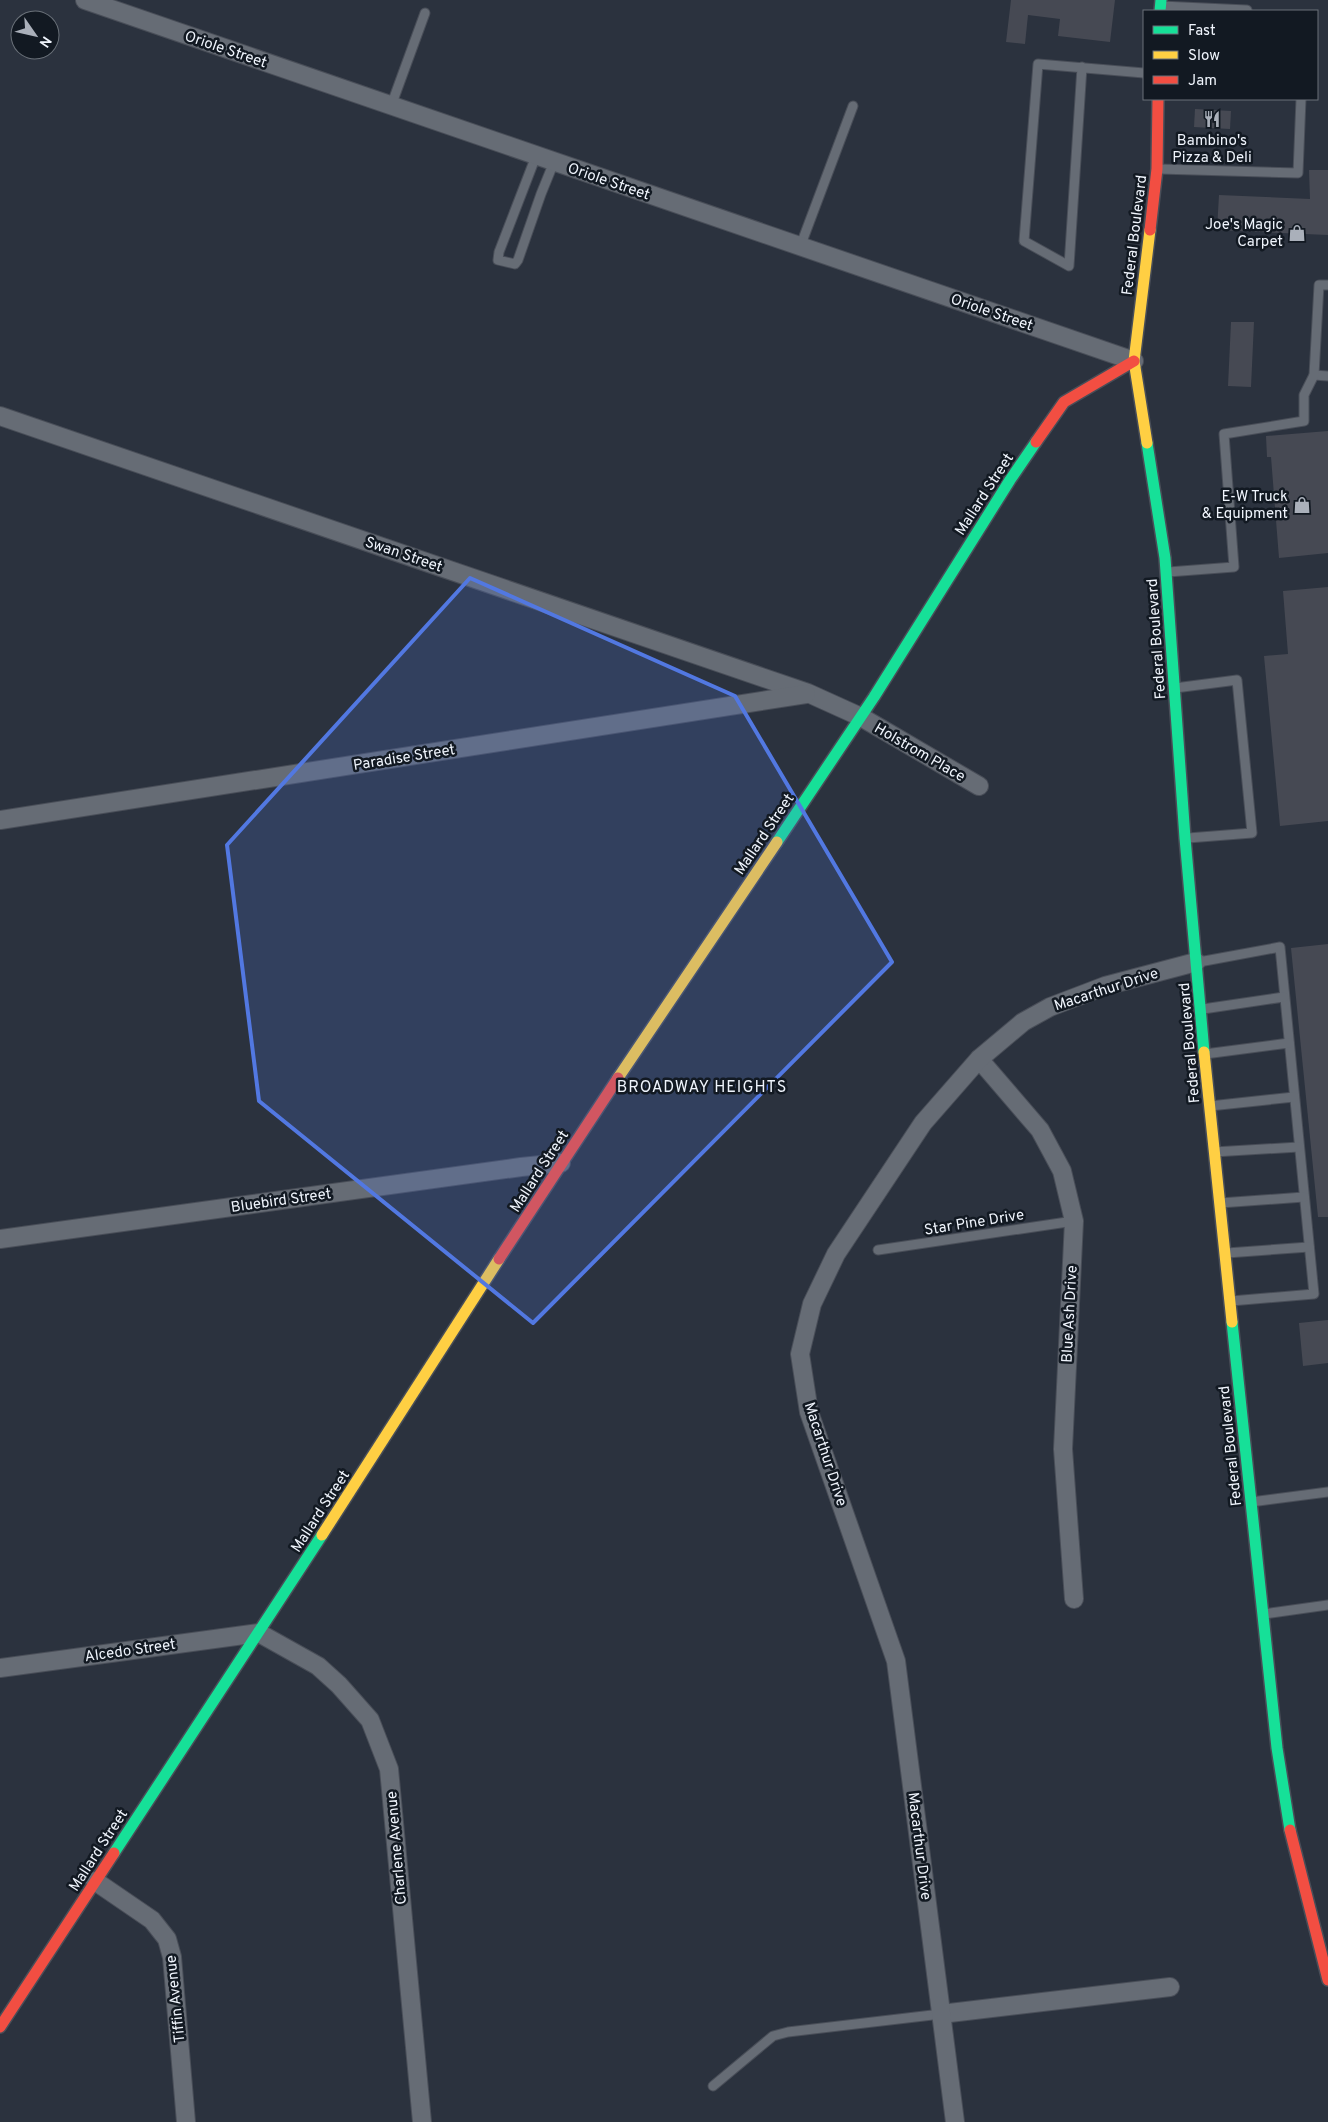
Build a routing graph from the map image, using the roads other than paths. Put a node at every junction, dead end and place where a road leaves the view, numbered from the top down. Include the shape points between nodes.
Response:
1 (85, 0) edge
2 (1161, 6) edge
3 (1247, 10) edge
4 (425, 13) dead end
5 (1082, 67) junction
6 (1143, 73) edge
7 (1158, 100) edge
8 (1301, 100) edge
9 (391, 106) junction
10 (853, 106) dead end
11 (536, 156) junction
12 (554, 162) junction
13 (1156, 169) junction
14 (800, 247) junction
15 (1328, 285) edge
16 (1134, 361) junction
17 (1314, 376) junction
18 (1328, 376) edge
19 (0, 416) edge
20 (1166, 572) junction
21 (1174, 688) junction
22 (808, 693) junction
23 (861, 716) junction
24 (979, 786) dead end
25 (0, 820) edge
26 (1185, 838) junction
27 (1196, 962) junction
28 (1284, 998) junction
29 (1201, 1009) junction
30 (1289, 1043) junction
31 (1205, 1054) junction
32 (979, 1059) junction
33 (1294, 1096) junction
34 (1210, 1106) junction
35 (1299, 1146) junction
36 (1214, 1152) junction
37 (561, 1163) junction
38 (1304, 1197) junction
39 (1220, 1203) junction
40 (1074, 1220) junction
41 (0, 1239) edge
42 (1309, 1247) junction
43 (878, 1250) dead end
44 (1225, 1254) junction
45 (1231, 1301) junction
46 (1328, 1492) edge
47 (1251, 1502) junction
48 (1074, 1599) dead end
49 (1328, 1605) edge
50 (1263, 1614) junction
51 (259, 1633) junction
52 (0, 1668) edge
53 (95, 1881) junction
54 (1328, 1980) edge
55 (1170, 1986) dead end
56 (942, 2014) junction
57 (0, 2028) edge
58 (713, 2086) dead end
59 (186, 2122) edge
60 (422, 2122) edge
61 (956, 2122) edge

1 - 9 street, Oriole Street
2 - 3 lane
4 - 9 lane
5 - 5 lane via 1038,64 1024,241 1069,266
5 - 6 lane
7 - 13 street, Federal Boulevard
8 - 13 lane via 1298,173
9 - 11 street, Oriole Street
10 - 14 lane
11 - 12 street, Oriole Street
11 - 12 lane via 498,260 514,264 518,260
12 - 14 street, Oriole Street
13 - 16 street, Federal Boulevard
14 - 16 street, Oriole Street
15 - 17 lane via 1319,284
16 - 20 street, Federal Boulevard
16 - 23 street, Mallard Street via 1064,402 1010,480
17 - 18 lane
17 - 20 lane via 1304,395 1304,421 1224,434 1234,567
19 - 22 street, Swan Street
20 - 21 street, Federal Boulevard
21 - 26 street, Federal Boulevard
21 - 26 lane via 1237,680 1252,833
22 - 23 street, Swan Street
22 - 25 street, Paradise Street
23 - 24 street, Holstrom Place
23 - 37 street, Mallard Street
26 - 27 street, Federal Boulevard
27 - 28 lane via 1280,947
27 - 29 street, Federal Boulevard
27 - 32 street, Macarthur Drive via 1105,986 1050,1007 1024,1022
28 - 29 lane
28 - 30 lane
29 - 31 street, Federal Boulevard
30 - 31 lane
30 - 33 lane
31 - 34 street, Federal Boulevard
32 - 40 street, Blue Ash Drive via 1040,1130 1062,1171
32 - 56 street, Macarthur Drive via 923,1123 836,1254 812,1304 800,1354 809,1412 896,1661
33 - 34 lane
33 - 35 lane
34 - 36 street, Federal Boulevard
35 - 36 lane
35 - 38 lane
36 - 39 street, Federal Boulevard
37 - 41 street, Bluebird Street
37 - 51 street, Mallard Street
38 - 39 lane
38 - 42 lane
39 - 44 street, Federal Boulevard
40 - 43 lane, Star Pine Drive
40 - 48 street, Blue Ash Drive via 1063,1449
42 - 44 lane
42 - 45 lane via 1314,1294
44 - 45 street, Federal Boulevard
45 - 47 street, Federal Boulevard
46 - 47 lane
47 - 50 street, Federal Boulevard
49 - 50 lane
50 - 54 street, Federal Boulevard via 1277,1748 1293,1847
51 - 52 street, Alcedo Street
51 - 53 street, Mallard Street
51 - 60 street, Charlene Avenue via 318,1666 339,1685 370,1720 389,1769
53 - 57 street, Mallard Street
53 - 59 street, Tiffin Avenue via 152,1920 167,1939 172,1957
55 - 56 street
56 - 58 lane via 773,2036
56 - 61 street, Macarthur Drive

